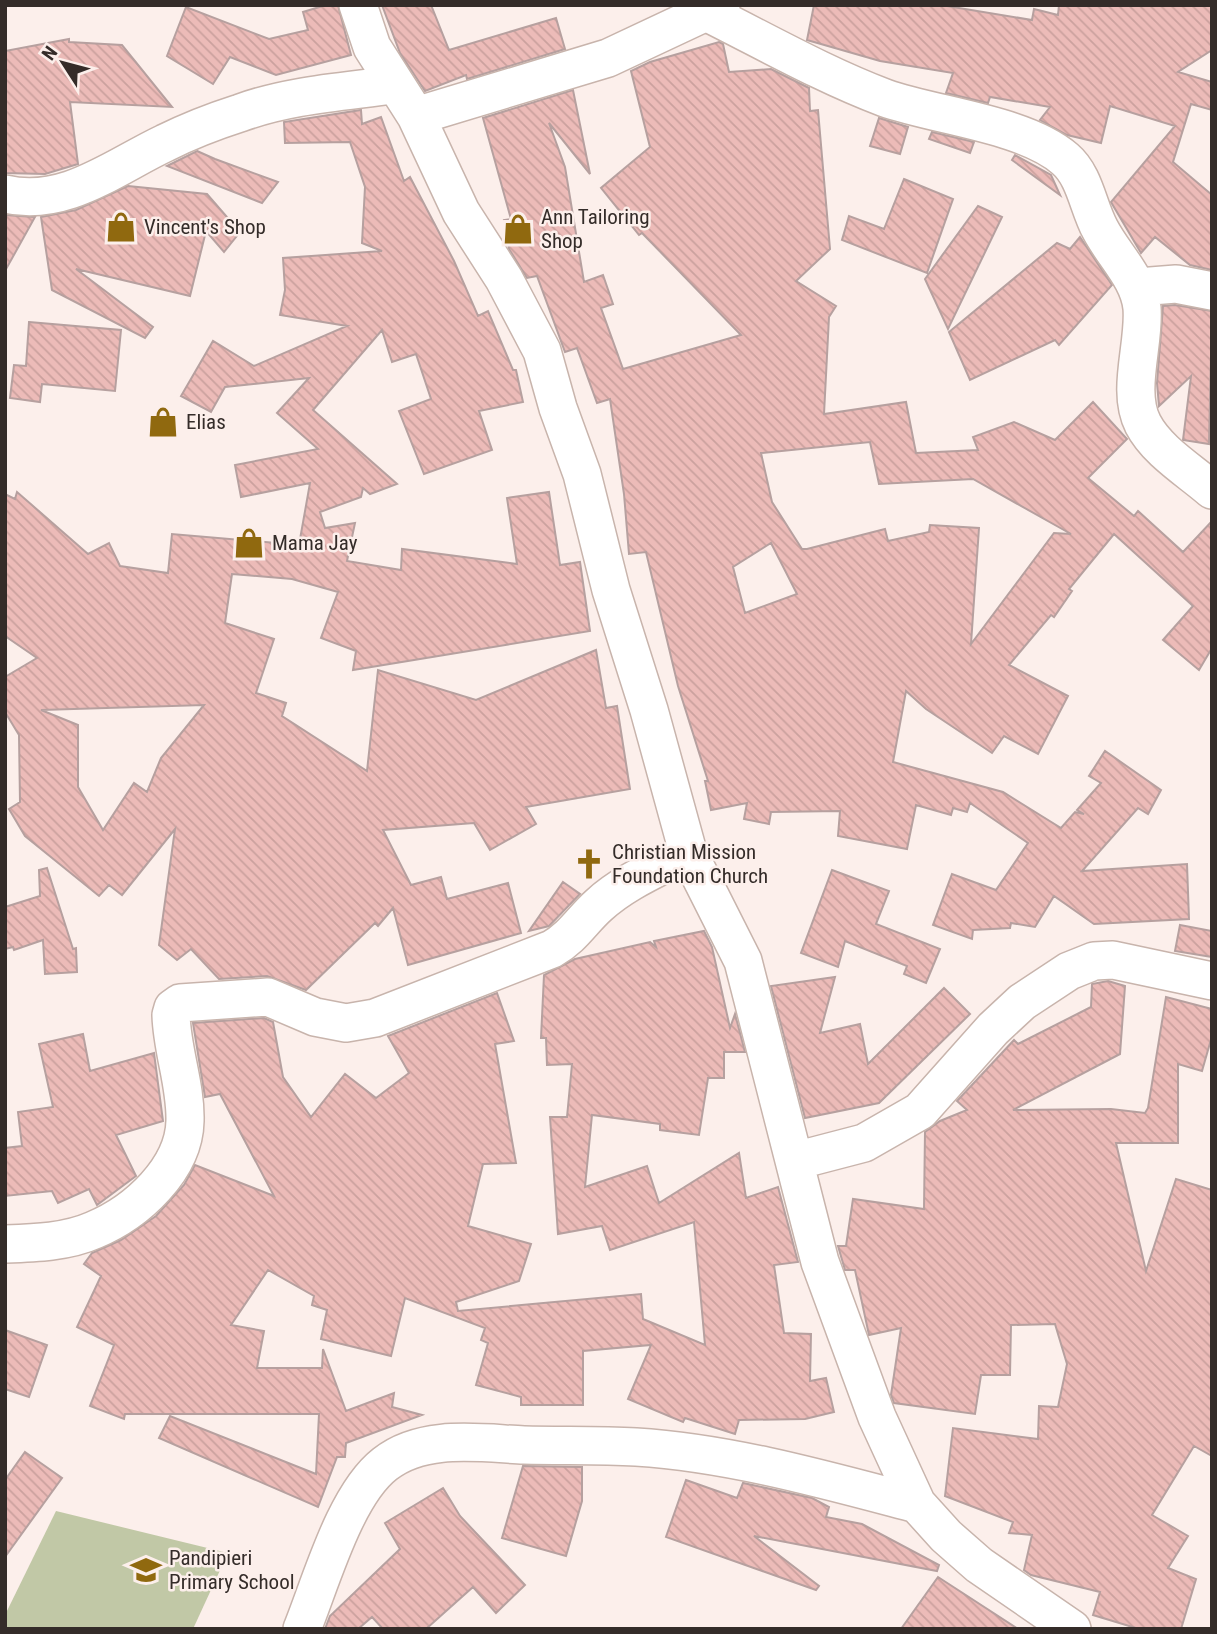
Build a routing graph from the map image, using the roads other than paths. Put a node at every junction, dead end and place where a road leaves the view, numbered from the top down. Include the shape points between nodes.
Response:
1 (358, 5) edge
2 (715, 9) edge
3 (393, 85) junction
4 (416, 116) junction
5 (5, 194) edge
6 (1138, 287) junction
7 (1212, 291) edge
8 (1212, 490) edge
9 (688, 852) junction
10 (1212, 981) edge
11 (795, 1161) junction
12 (5, 1244) edge
13 (918, 1504) junction
14 (302, 1629) edge
15 (1072, 1629) edge

1 - 3 street via 372,47
2 - 4 street via 608,58
2 - 6 street via 843,81 888,99 1019,135 1065,158 1078,173 1100,229
3 - 4 street
3 - 5 street via 294,97 241,112 166,143 91,183 40,198
4 - 9 street via 461,212 504,278 542,351 582,474
6 - 7 street via 1176,284
6 - 8 street via 1142,322 1137,396 1142,422 1154,442
9 - 11 street via 743,961
9 - 12 street via 622,887 597,906 569,939 552,949 375,1018 346,1023 326,1020 268,997 173,1007 185,1121 181,1151 143,1199 94,1230 43,1243
10 - 11 street via 1114,960 1094,961 1069,971 1022,1002 993,1029 920,1111 864,1143
11 - 13 street via 820,1262 877,1417
13 - 14 street via 733,1461 638,1447 418,1446 384,1464 359,1496 333,1547
13 - 15 street via 979,1565

